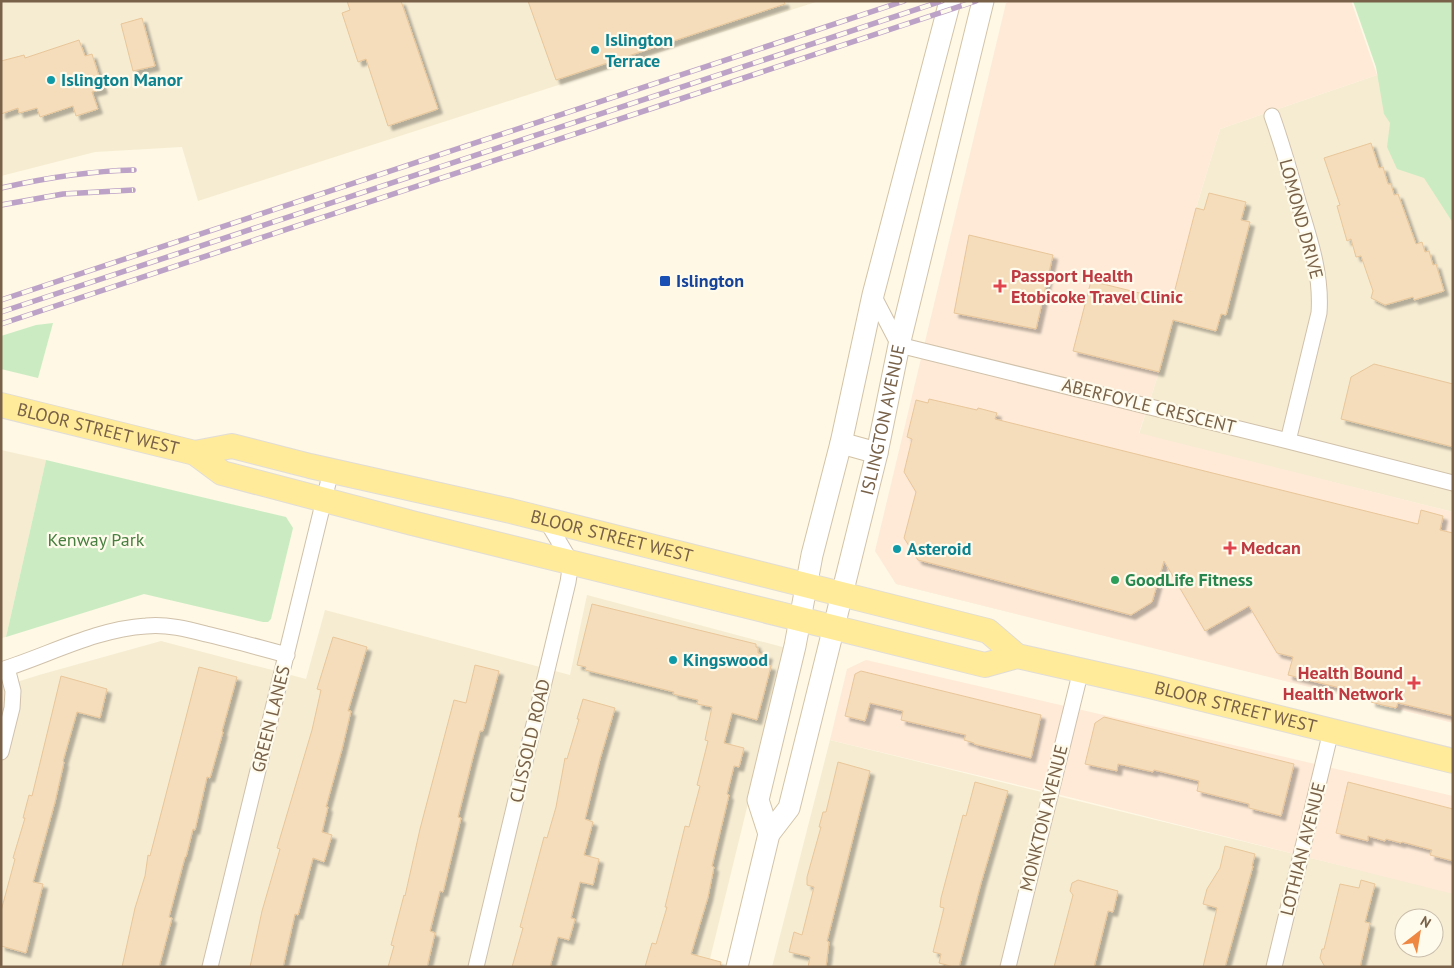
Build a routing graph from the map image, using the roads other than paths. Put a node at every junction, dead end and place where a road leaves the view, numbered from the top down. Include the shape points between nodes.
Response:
1 (950, 1) edge
2 (983, 1) edge
3 (1272, 116) dead end
4 (873, 295) junction
5 (899, 345) junction
6 (1, 405) edge
7 (1288, 440) junction
8 (841, 443) junction
9 (195, 453) junction
10 (877, 454) junction
11 (331, 471) junction
12 (1453, 483) edge
13 (324, 500) junction
14 (546, 520) junction
15 (571, 562) junction
16 (807, 586) junction
17 (841, 594) junction
18 (801, 620) junction
19 (833, 627) junction
20 (287, 655) junction
21 (1017, 656) junction
22 (4, 669) edge
23 (1081, 670) junction
24 (1331, 730) junction
25 (1, 752) edge
26 (1453, 760) edge
27 (769, 834) junction
28 (210, 967) edge
29 (476, 967) edge
30 (737, 967) edge
31 (1008, 967) edge
32 (1274, 967) edge

1 - 4 main road, ISLINGTON AVENUE
2 - 5 main road, ISLINGTON AVENUE
3 - 7 street, LOMOND DRIVE via 1309,238 1320,300
4 - 5 street
4 - 8 main road, ISLINGTON AVENUE
5 - 7 street, ABERFOYLE CRESCENT
5 - 10 main road, ISLINGTON AVENUE
6 - 9 main road, BLOOR STREET WEST
7 - 12 street, ABERFOYLE CRESCENT
8 - 10 main road
8 - 16 main road, ISLINGTON AVENUE
9 - 11 main road, BLOOR STREET WEST via 232,446
9 - 13 main road, BLOOR STREET WEST via 222,473
10 - 17 main road, ISLINGTON AVENUE
11 - 13 street, GREEN LANES
11 - 14 main road, BLOOR STREET WEST
13 - 15 main road, BLOOR STREET WEST
13 - 20 street, GREEN LANES
14 - 15 street
14 - 16 main road, BLOOR STREET WEST
15 - 18 main road, BLOOR STREET WEST
15 - 29 street, CLISSOLD ROAD
16 - 17 main road, BLOOR STREET WEST
16 - 18 main road, ISLINGTON AVENUE
17 - 19 main road, ISLINGTON AVENUE
17 - 21 main road, BLOOR STREET WEST via 988,632
18 - 19 main road, BLOOR STREET WEST
18 - 27 main road, ISLINGTON AVENUE via 758,800
19 - 21 main road, BLOOR STREET WEST via 985,665
19 - 27 main road, ISLINGTON AVENUE via 789,808
20 - 22 street via 162,625 108,633
20 - 28 street, GREEN LANES
21 - 23 main road, BLOOR STREET WEST
22 - 25 street via 13,692
23 - 24 main road, BLOOR STREET WEST
23 - 31 street, MONKTON AVENUE
24 - 26 main road, BLOOR STREET WEST
24 - 32 street, LOTHIAN AVENUE
27 - 30 main road, ISLINGTON AVENUE

